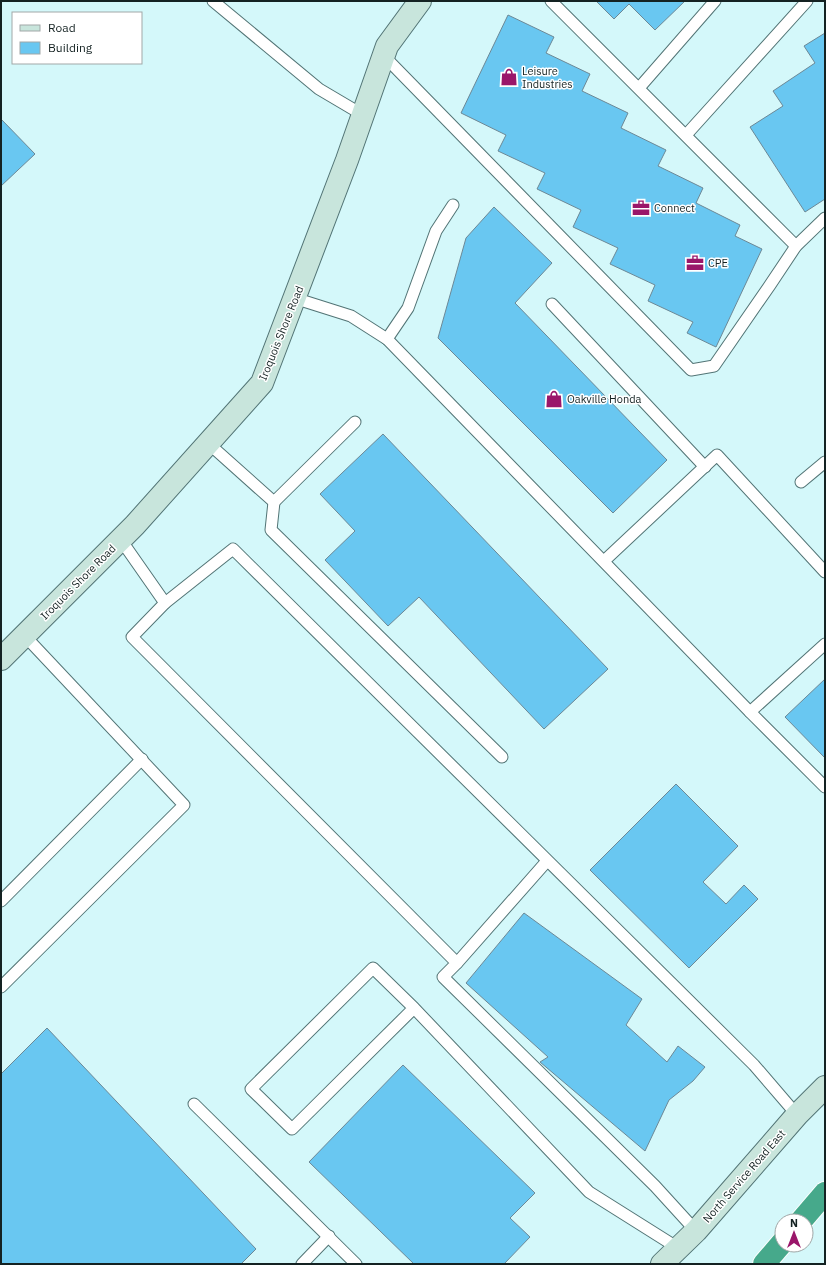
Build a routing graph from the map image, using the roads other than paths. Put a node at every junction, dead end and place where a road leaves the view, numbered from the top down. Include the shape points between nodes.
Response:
1 (213, 1) edge
2 (420, 1) edge
3 (551, 1) edge
4 (715, 1) edge
5 (807, 1) edge
6 (384, 56) junction
7 (639, 88) junction
8 (363, 115) junction
9 (686, 135) junction
10 (453, 205) dead end
11 (825, 218) edge
12 (796, 246) junction
13 (294, 298) junction
14 (552, 304) dead end
15 (388, 339) junction
16 (355, 422) dead end
17 (208, 443) junction
18 (825, 462) edge
19 (705, 467) junction
20 (801, 482) dead end
21 (274, 502) junction
22 (121, 540) junction
23 (604, 561) junction
24 (825, 572) edge
25 (165, 603) junction
26 (24, 636) junction
27 (825, 644) edge
28 (1, 659) edge
29 (750, 712) junction
30 (502, 757) dead end
31 (142, 759) junction
32 (825, 787) edge
33 (548, 861) junction
34 (1, 901) edge
35 (457, 962) junction
36 (1, 987) edge
37 (414, 1008) junction
38 (825, 1087) edge
39 (194, 1104) dead end
40 (797, 1115) junction
41 (825, 1193) edge
42 (808, 1213) edge
43 (696, 1231) junction
44 (329, 1236) junction
45 (678, 1248) junction
46 (774, 1252) edge
47 (302, 1264) edge
48 (356, 1264) edge
49 (662, 1264) edge
50 (764, 1264) edge

1 - 8 lane via 319,89
2 - 6 main road, Iroquois Shore Road via 388,46
3 - 7 lane
4 - 7 lane
5 - 9 lane
6 - 8 main road, Iroquois Shore Road
6 - 12 lane via 691,370 714,366
7 - 9 lane
8 - 13 main road, Iroquois Shore Road
9 - 12 lane
10 - 15 lane via 436,231 408,308
11 - 12 lane
13 - 15 lane via 351,316
13 - 17 main road, Iroquois Shore Road via 262,383
14 - 19 lane
15 - 23 lane
16 - 21 lane
17 - 21 lane
17 - 22 main road, Iroquois Shore Road
18 - 20 lane
19 - 23 lane
19 - 24 lane via 717,455
21 - 30 lane via 272,530
22 - 25 lane
22 - 26 main road, Iroquois Shore Road
23 - 29 lane
25 - 33 lane via 233,549
25 - 35 lane via 132,637
26 - 28 main road, Iroquois Shore Road
26 - 31 lane
27 - 29 lane
29 - 32 lane
31 - 34 lane
31 - 36 lane via 184,805
33 - 35 lane
33 - 40 lane via 754,1065
35 - 43 lane via 443,977 655,1186
37 - 37 lane via 292,1129 251,1090 373,968
37 - 45 lane via 589,1192
38 - 40 main road, North Service Road East
39 - 44 lane
40 - 43 main road, North Service Road East
41 - 42 highway
43 - 45 main road, North Service Road East
44 - 47 lane
44 - 48 lane
45 - 49 main road, North Service Road East
46 - 50 highway

